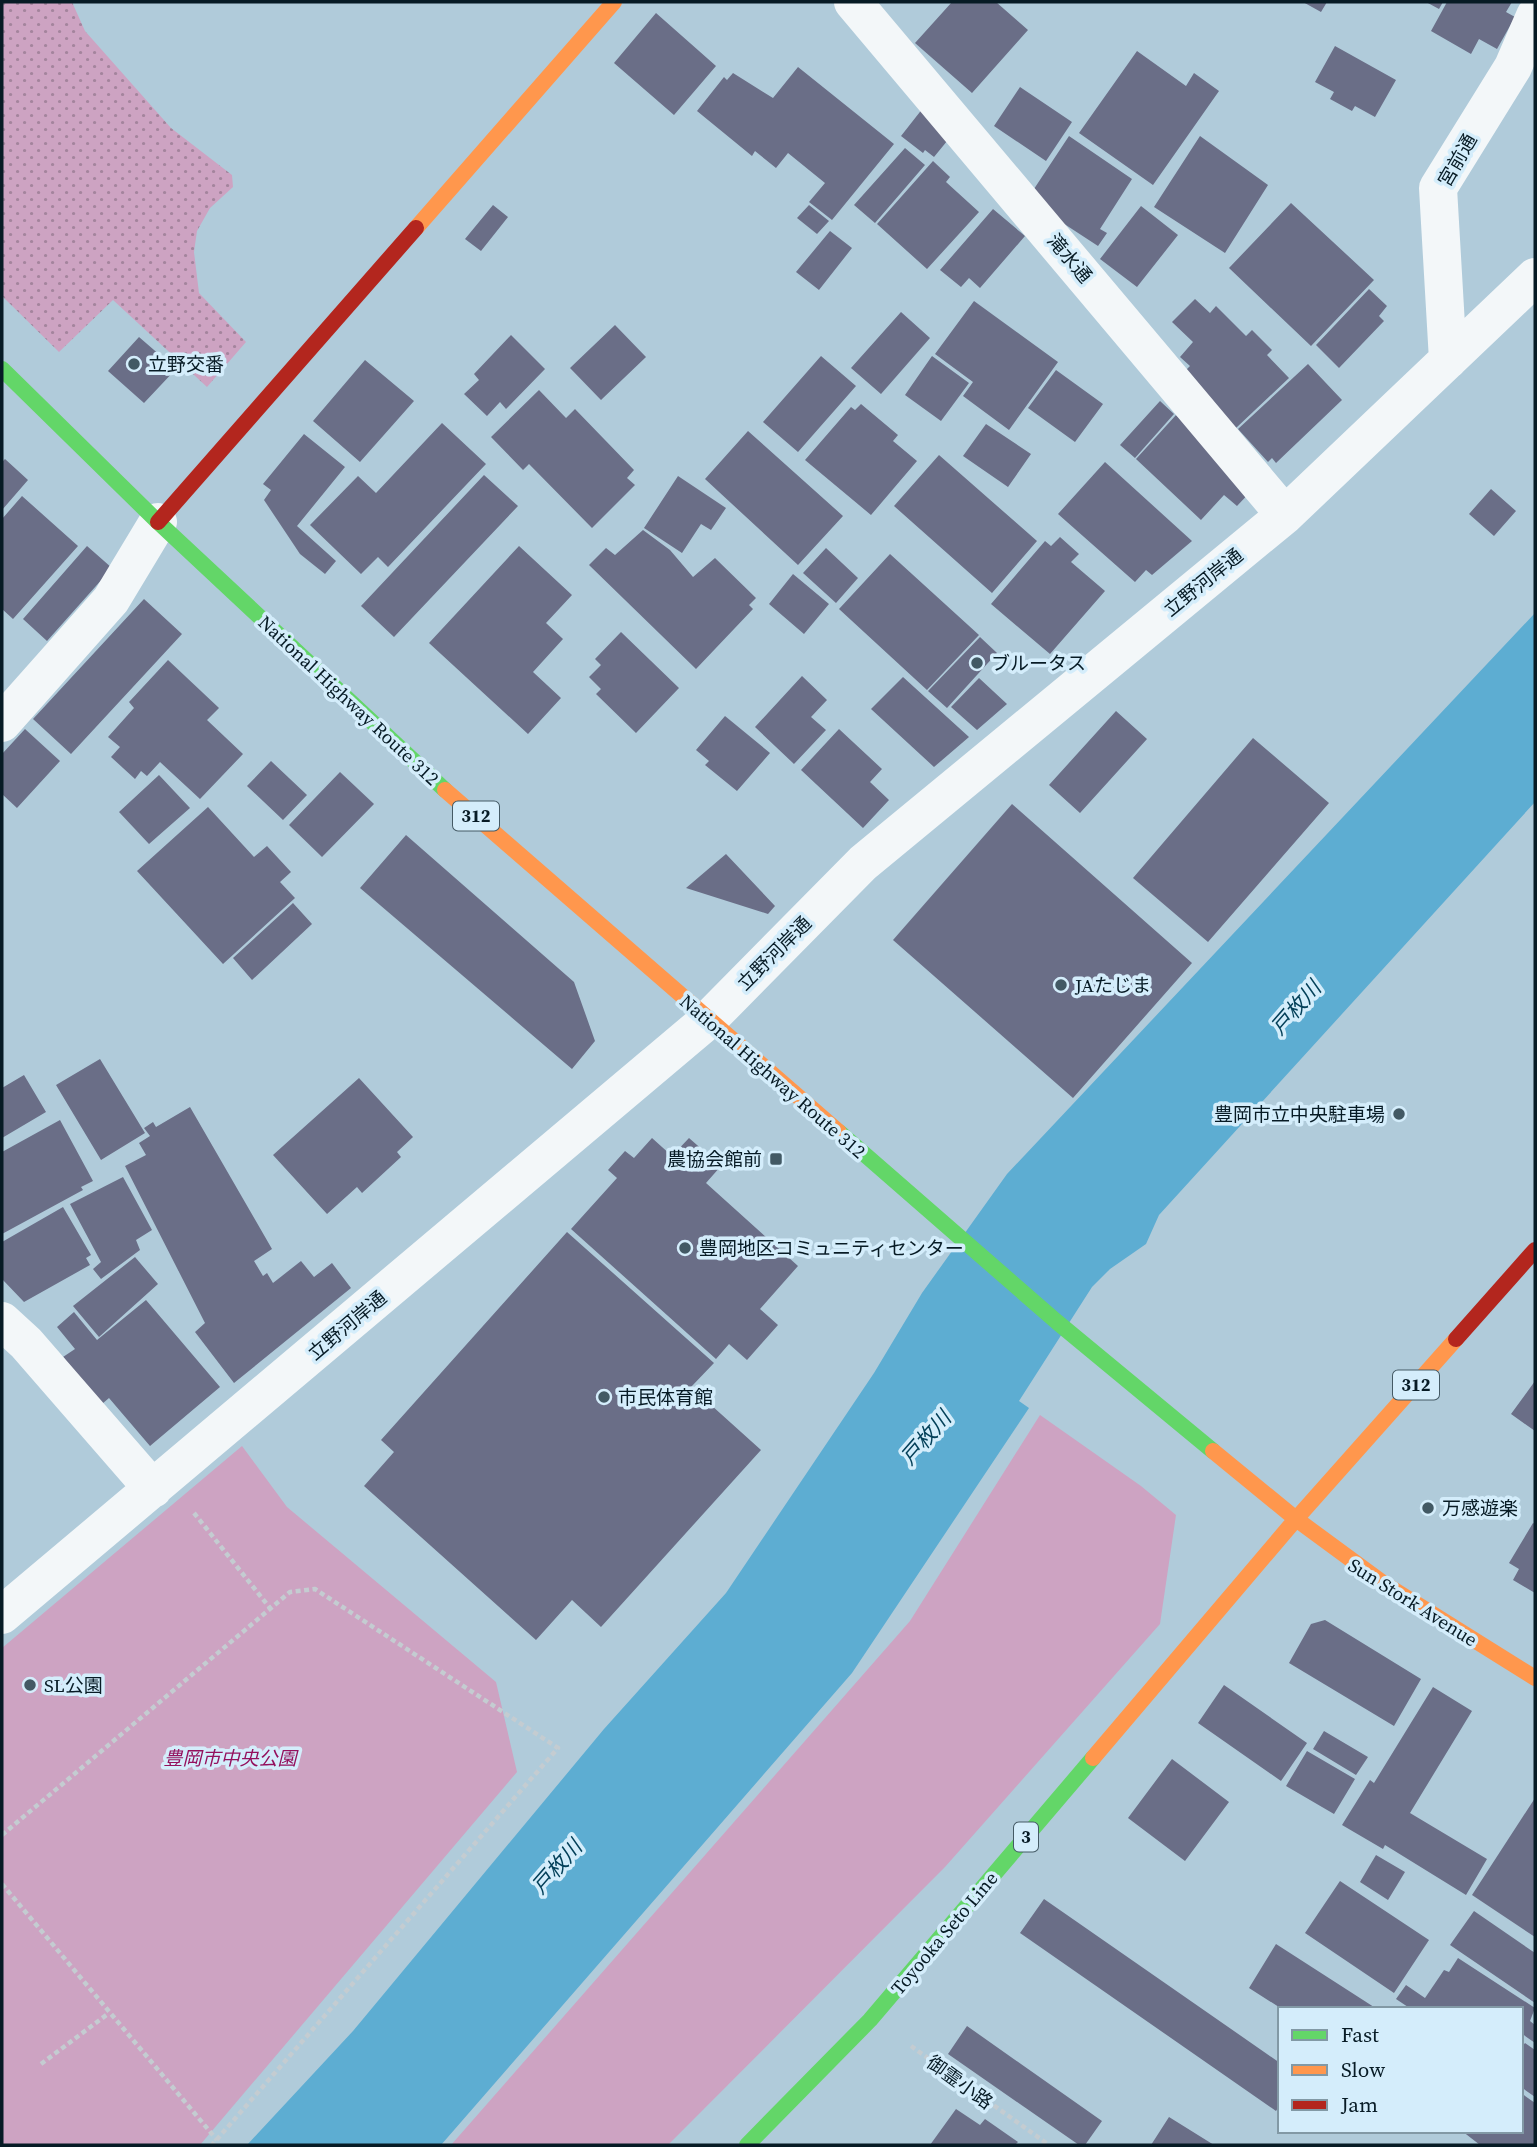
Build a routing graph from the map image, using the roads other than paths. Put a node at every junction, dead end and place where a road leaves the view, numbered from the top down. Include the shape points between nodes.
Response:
1 (614, 2) edge
2 (853, 2) edge
3 (1535, 16) edge
4 (1535, 278) edge
5 (1448, 360) junction
6 (2, 369) edge
7 (1285, 515) junction
8 (158, 522) junction
9 (2, 723) edge
10 (708, 1020) junction
11 (1535, 1250) edge
12 (2, 1321) edge
13 (159, 1484) junction
14 (1296, 1520) junction
15 (2, 1615) edge
16 (1535, 1678) edge
17 (747, 2145) edge

1 - 8 main road
2 - 7 street, 滝水通
3 - 5 street, 宮前通 via 1513,67 1438,188
4 - 5 street, 立野河岸通
5 - 7 street, 立野河岸通
6 - 8 main road, National Highway Route 312 / 312
7 - 10 street, 立野河岸通 via 863,863
8 - 9 street via 111,600
8 - 10 main road, National Highway Route 312 / 312 via 421,769
10 - 13 street, 立野河岸通
10 - 14 main road, National Highway Route 312 / 312 via 1057,1322
11 - 14 main road, 312
12 - 13 street
13 - 15 street, 立野河岸通
14 - 16 main road, Sun Stork Avenue via 1398,1594
14 - 17 main road, Toyooka Seto Line / 3 via 870,2020

